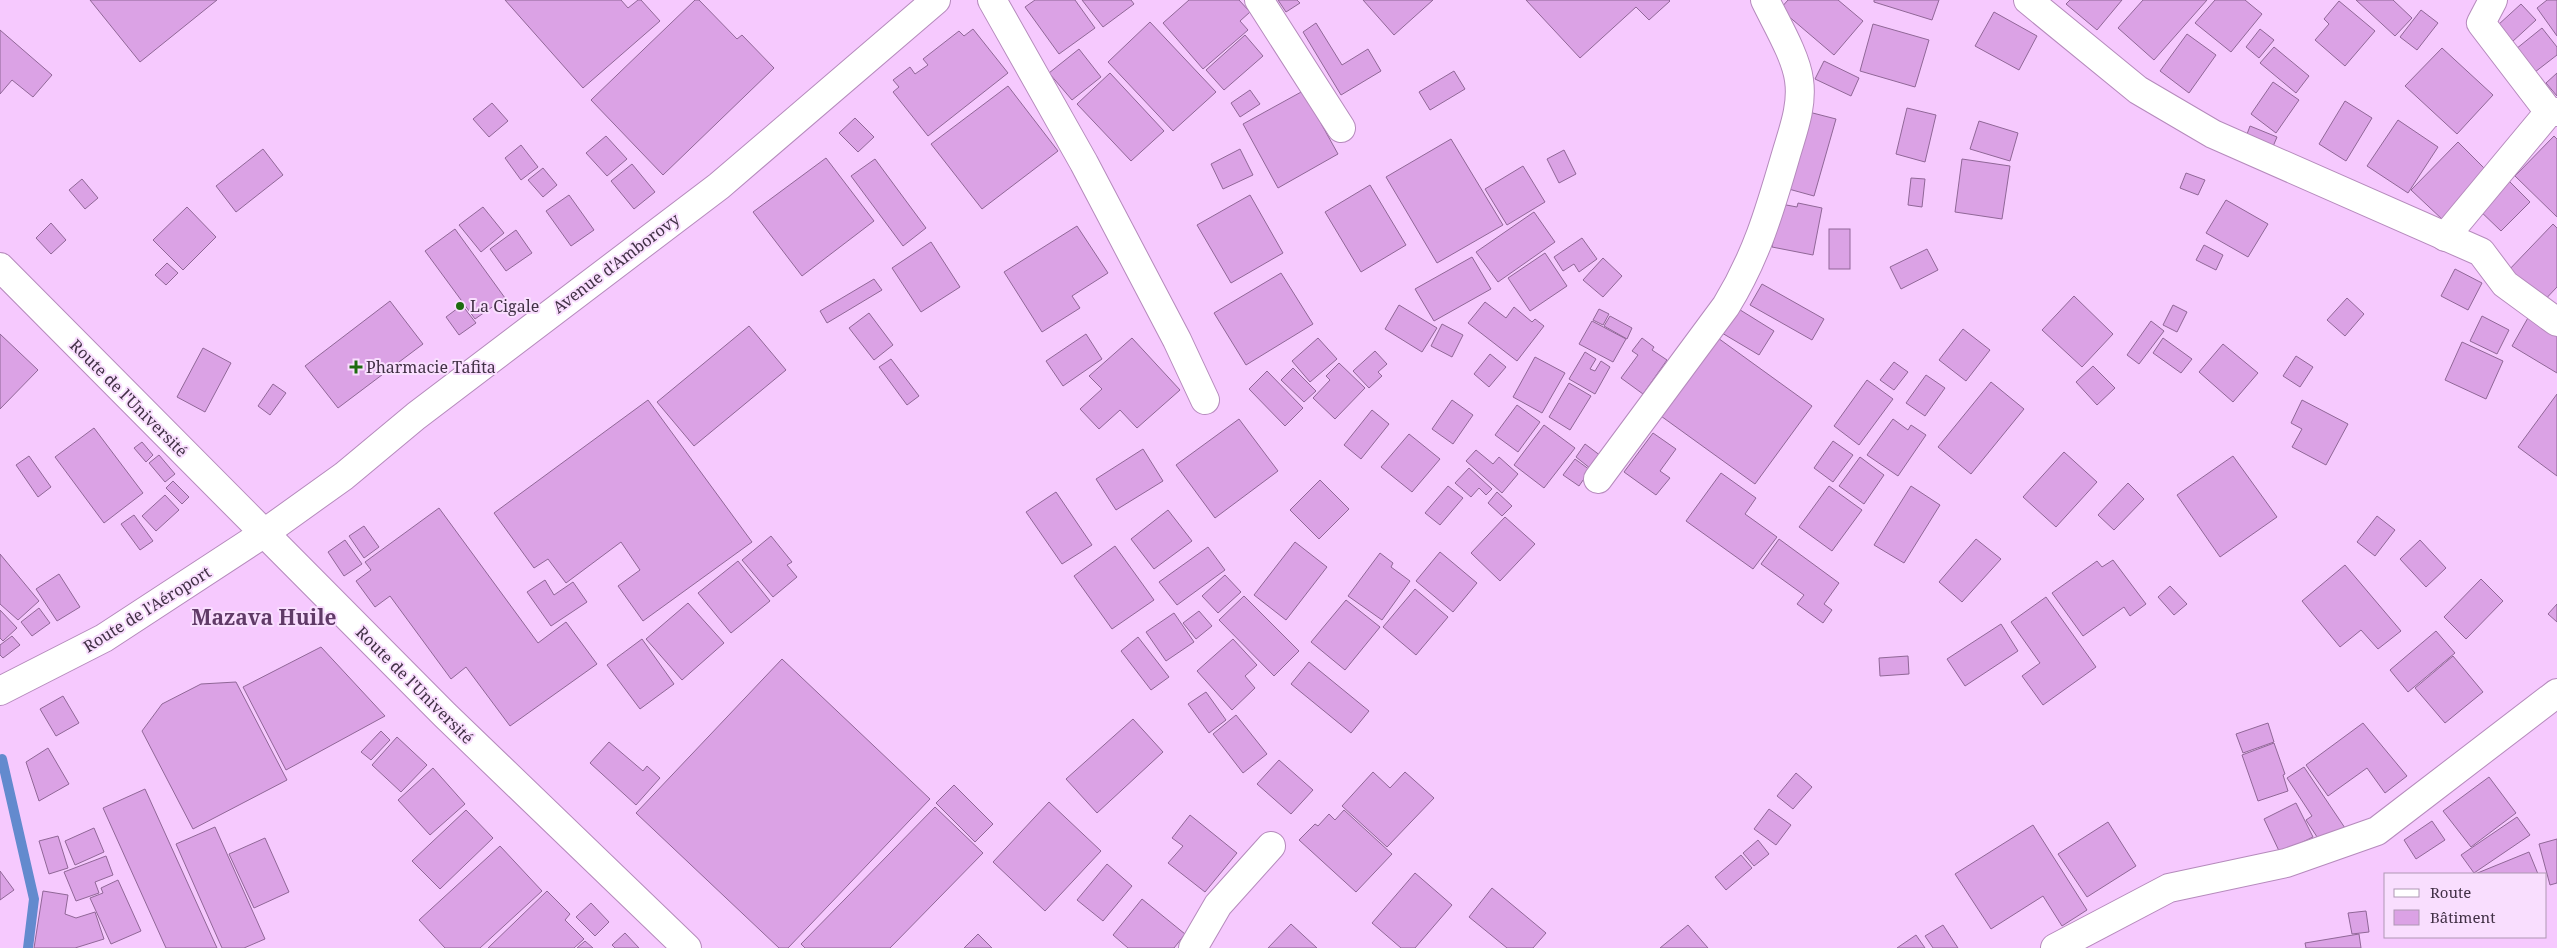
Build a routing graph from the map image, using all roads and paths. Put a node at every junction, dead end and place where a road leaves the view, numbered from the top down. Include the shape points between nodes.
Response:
1 (936, 0) edge
2 (992, 0) edge
3 (1258, 0) edge
4 (1765, 0) edge
5 (2028, 0) edge
6 (2493, 0) edge
7 (2553, 112) edge
8 (1341, 128) dead end
9 (2445, 237) junction
10 (0, 267) edge
11 (2557, 322) edge
12 (1205, 400) dead end
13 (1598, 479) dead end
14 (263, 534) junction
15 (0, 691) edge
16 (2557, 693) edge
17 (1271, 846) dead end
18 (687, 948) edge
19 (1193, 948) edge
20 (2055, 948) edge

1 - 14 street, Avenue d'Amborovy via 719,186 416,416 344,476
2 - 12 street via 1149,287
3 - 8 street
4 - 13 street via 1795,65 1800,92 1796,120 1765,226 1743,278 1726,306
5 - 9 street via 2138,90 2213,134
6 - 7 street via 2481,24
7 - 9 street
9 - 11 street via 2481,252 2506,284
10 - 14 street, Route de l'Université
14 - 15 street, Route de l'Aéroport via 104,638
14 - 18 street, Route de l'Université via 445,716
16 - 20 street via 2377,831 2286,863 2169,888
17 - 19 street via 1218,905

